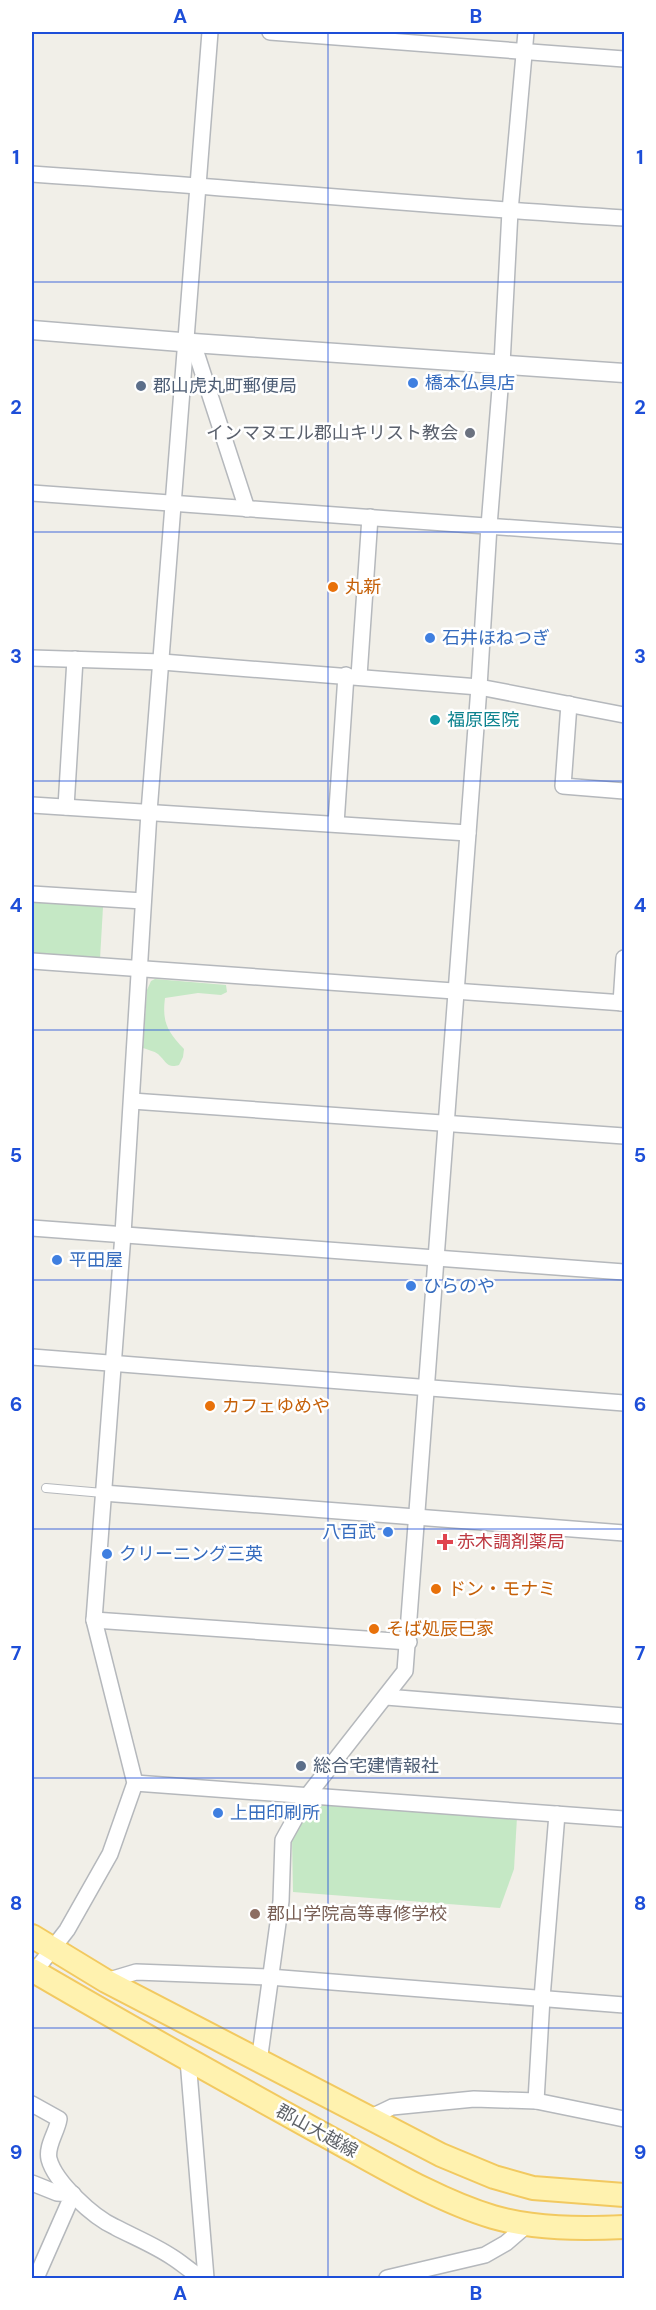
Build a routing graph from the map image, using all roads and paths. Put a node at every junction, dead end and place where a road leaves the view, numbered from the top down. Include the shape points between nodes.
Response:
1 (210, 32) edge
2 (270, 32) edge
3 (526, 32) edge
4 (524, 52) junction
5 (624, 59) edge
6 (32, 174) edge
7 (196, 185) junction
8 (510, 211) junction
9 (624, 219) edge
10 (32, 330) edge
11 (189, 342) junction
12 (502, 364) junction
13 (624, 373) edge
14 (32, 493) edge
15 (174, 502) junction
16 (247, 508) junction
17 (370, 517) junction
18 (489, 526) junction
19 (624, 536) edge
20 (32, 658) edge
21 (75, 659) junction
22 (162, 662) junction
23 (353, 676) junction
24 (479, 687) junction
25 (569, 704) junction
26 (624, 715) edge
27 (624, 792) edge
28 (32, 805) edge
29 (66, 807) junction
30 (149, 812) junction
31 (336, 824) junction
32 (468, 833) junction
33 (32, 894) edge
34 (143, 901) junction
35 (624, 958) edge
36 (32, 961) edge
37 (140, 969) junction
38 (457, 990) junction
39 (623, 1003) edge
40 (132, 1101) junction
41 (446, 1123) junction
42 (624, 1136) edge
43 (32, 1228) edge
44 (123, 1234) junction
45 (436, 1258) junction
46 (624, 1272) edge
47 (32, 1358) edge
48 (113, 1364) junction
49 (425, 1388) junction
50 (624, 1402) edge
51 (46, 1488) dead end
52 (103, 1493) junction
53 (417, 1516) junction
54 (624, 1533) edge
55 (94, 1620) junction
56 (409, 1641) junction
57 (386, 1697) junction
58 (624, 1716) edge
59 (135, 1783) junction
60 (308, 1795) junction
61 (557, 1814) junction
62 (624, 1819) edge
63 (32, 1936) edge
64 (52, 1948) junction
65 (32, 1972) edge
66 (269, 1977) junction
67 (106, 1981) junction
68 (542, 1998) junction
69 (624, 2006) edge
70 (189, 2060) junction
71 (259, 2062) junction
72 (537, 2101) junction
73 (32, 2104) edge
74 (369, 2118) junction
75 (624, 2119) edge
76 (32, 2183) edge
77 (73, 2194) junction
78 (624, 2194) edge
79 (528, 2224) junction
80 (624, 2227) edge
81 (36, 2278) edge
82 (204, 2278) edge
83 (387, 2278) edge

1 - 7 street
2 - 4 street
3 - 4 street
4 - 5 street
4 - 8 street
6 - 7 street
7 - 8 street
7 - 11 street
8 - 9 street
8 - 12 street
10 - 11 street
11 - 12 street
11 - 15 street
11 - 16 street
12 - 13 street
12 - 18 street
14 - 15 street
15 - 16 street
15 - 22 street
16 - 17 street
17 - 18 street
17 - 23 street
18 - 19 street
18 - 24 street
20 - 21 street
21 - 22 street
21 - 29 street
22 - 23 street
22 - 30 street
23 - 24 street
23 - 31 street
24 - 25 street
24 - 32 street
25 - 26 street
25 - 27 street via 563,786
28 - 29 street
29 - 30 street
30 - 31 street
30 - 34 street
31 - 32 street
32 - 38 street
33 - 34 street
34 - 37 street
35 - 39 street
36 - 37 street
37 - 38 street
37 - 40 street
38 - 39 street
38 - 41 street
40 - 41 street
40 - 44 street
41 - 42 street
41 - 45 street
43 - 44 street
44 - 45 street
44 - 48 street
45 - 46 street
45 - 49 street
47 - 48 street
48 - 49 street
48 - 52 street
49 - 50 street
49 - 53 street
51 - 52 lane
52 - 53 street
52 - 55 street
53 - 54 street
53 - 56 street
55 - 56 street
55 - 59 street
56 - 57 street via 405,1671
57 - 58 street
57 - 60 street
59 - 60 street
59 - 64 street via 110,1854 67,1930
60 - 61 street
60 - 66 street via 283,1840 281,1901
61 - 62 street
61 - 68 street
63 - 64 main road, 郡山大越線
64 - 65 street
64 - 67 main road, 郡山大越線
65 - 70 main road, 郡山大越線
66 - 67 street via 136,1972
66 - 68 street
66 - 71 street
67 - 71 main road, 郡山大越線
68 - 69 street
68 - 72 street
70 - 79 main road, 郡山大越線 via 391,2172 493,2217
70 - 82 street
71 - 74 main road, 郡山大越線
72 - 74 street via 474,2099 416,2104 392,2108
72 - 75 street
73 - 77 street via 59,2119 49,2158 60,2180
74 - 78 main road, 郡山大越線 via 494,2177 533,2188
76 - 77 street via 57,2193
77 - 81 street
77 - 82 street via 113,2227 131,2233
79 - 80 main road, 郡山大越線
79 - 83 street via 485,2255

